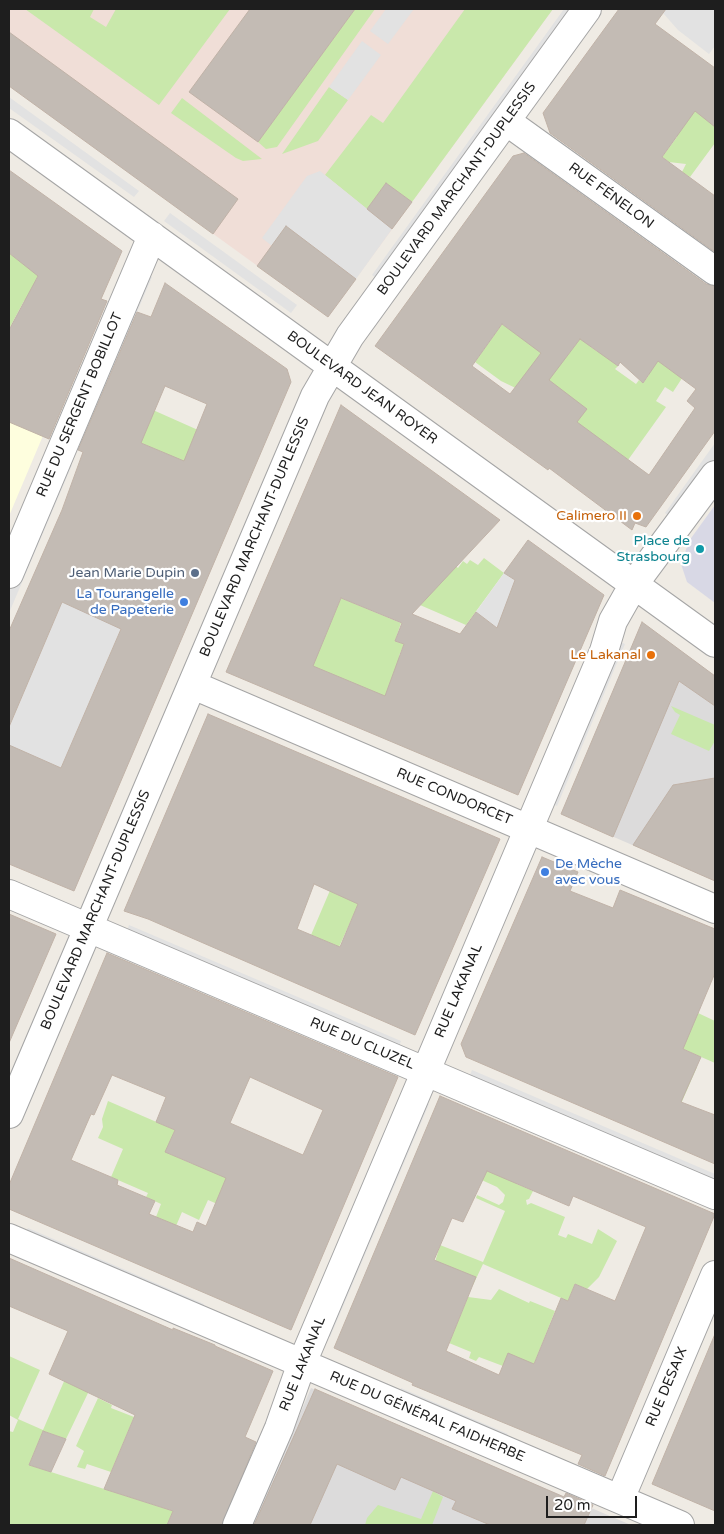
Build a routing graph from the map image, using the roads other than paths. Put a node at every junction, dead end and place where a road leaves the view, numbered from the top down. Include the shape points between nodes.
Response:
1 (587, 9) edge
2 (506, 121) junction
3 (9, 132) edge
4 (152, 236) junction
5 (715, 271) edge
6 (331, 366) junction
7 (715, 475) edge
8 (9, 574) edge
9 (634, 584) junction
10 (715, 643) edge
11 (193, 685) junction
12 (529, 829) junction
13 (9, 894) edge
14 (715, 909) edge
15 (88, 928) junction
16 (425, 1071) junction
17 (9, 1114) edge
18 (715, 1195) edge
19 (9, 1238) edge
20 (715, 1275) edge
21 (302, 1363) junction
22 (620, 1499) junction
23 (237, 1525) edge
24 (680, 1525) edge

1 - 2 street, BOULEVARD MARCHANT-DUPLESSIS
2 - 5 street, RUE FÉNELON
2 - 6 street, BOULEVARD MARCHANT-DUPLESSIS
3 - 4 street, BOULEVARD JEAN ROYER
4 - 6 street, BOULEVARD JEAN ROYER
4 - 8 street, RUE DU SERGENT BOBILLOT
6 - 9 street, BOULEVARD JEAN ROYER
6 - 11 street, BOULEVARD MARCHANT-DUPLESSIS via 315,396
7 - 9 street, RUE LAKANAL
9 - 10 street, BOULEVARD JEAN ROYER
9 - 12 street, RUE LAKANAL via 611,627 604,651
11 - 12 street, RUE CONDORCET
11 - 15 street, BOULEVARD MARCHANT-DUPLESSIS
12 - 14 street, RUE CONDORCET
12 - 16 street, RUE LAKANAL
13 - 15 street, RUE DU CLUZEL
15 - 16 street, RUE DU CLUZEL
15 - 17 street, BOULEVARD MARCHANT-DUPLESSIS
16 - 18 street, RUE DU CLUZEL
16 - 21 street, RUE LAKANAL
19 - 21 street, RUE DU GÉNÉRAL FAIDHERBE
20 - 22 street, RUE DESAIX
21 - 22 street, RUE DU GÉNÉRAL FAIDHERBE
21 - 23 street, RUE LAKANAL
22 - 24 street, RUE DU GÉNÉRAL FAIDHERBE

